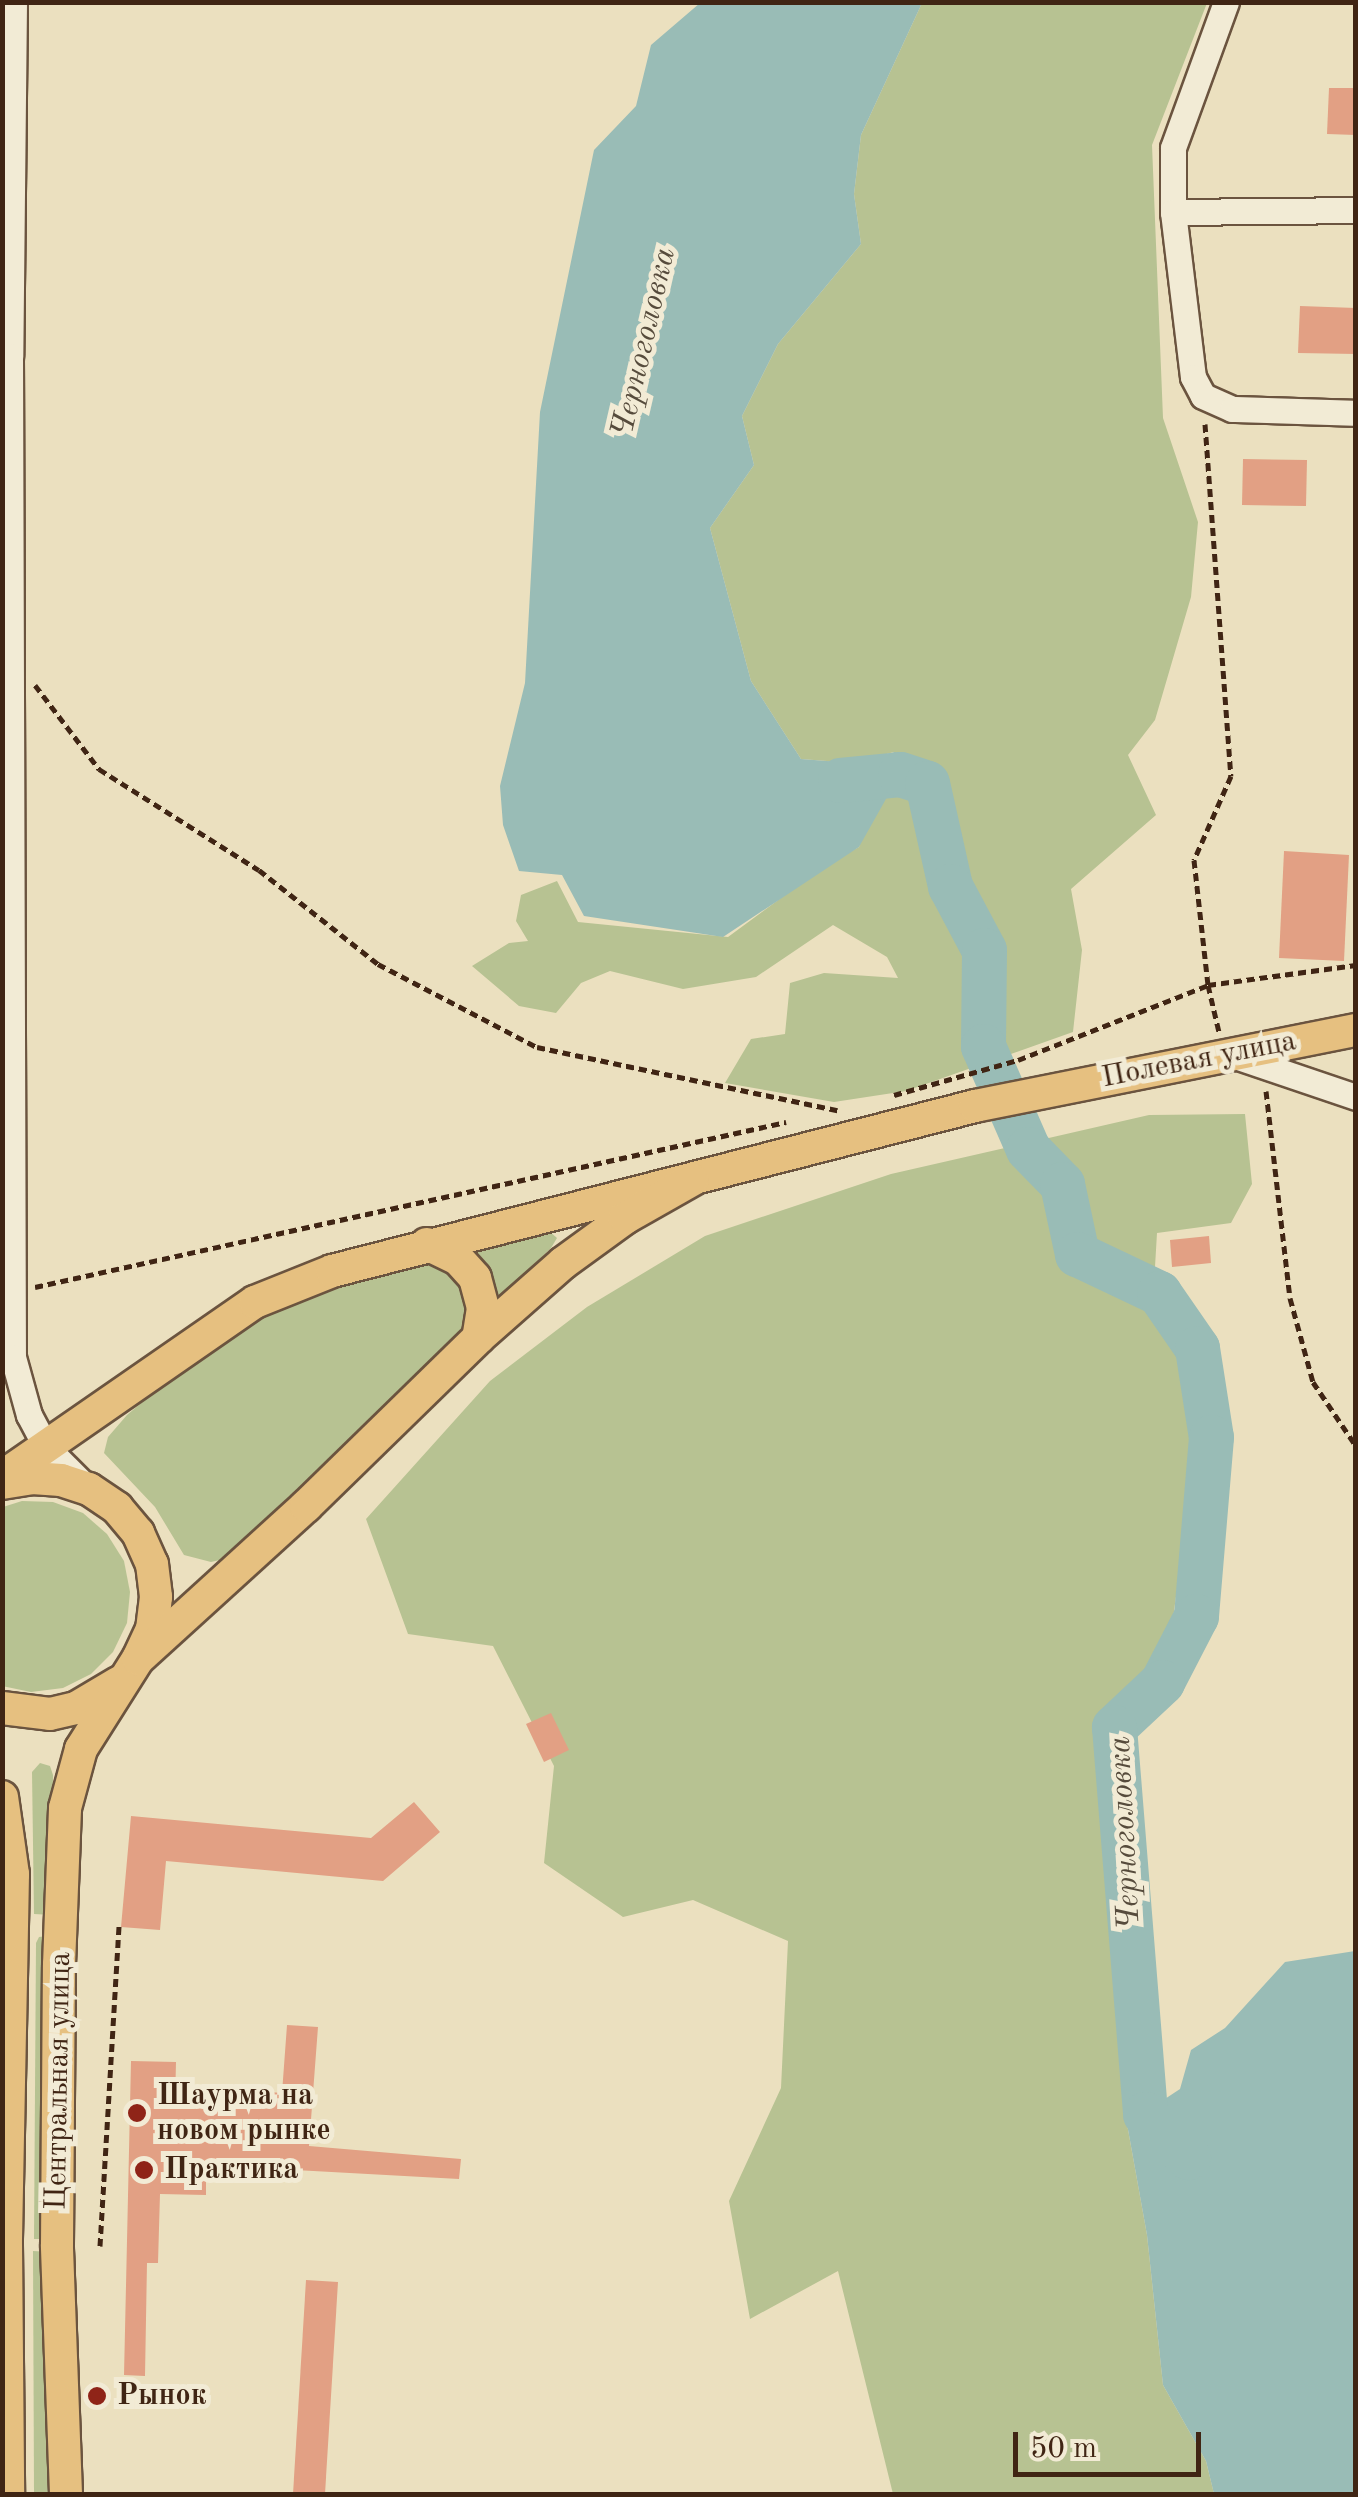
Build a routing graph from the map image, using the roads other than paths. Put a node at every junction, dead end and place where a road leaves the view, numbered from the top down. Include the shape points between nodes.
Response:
1 (14, 2) edge
2 (1226, 2) edge
3 (1356, 210) edge
4 (1173, 212) junction
5 (6, 356) edge
6 (1356, 413) edge
7 (7, 594) edge
8 (1356, 1030) edge
9 (1224, 1053) junction
10 (1356, 1098) edge
11 (692, 1180) junction
12 (426, 1244) junction
13 (478, 1338) junction
14 (13, 1357) junction
15 (2, 1393) edge
16 (46, 1448) junction
17 (2, 1480) edge
18 (89, 1489) junction
19 (130, 1670) junction
20 (2, 1708) edge
21 (2, 1797) edge
22 (8, 2494) edge
23 (66, 2494) edge

1 - 5 street
2 - 4 street via 1174,148
3 - 4 street
4 - 6 street via 1193,377 1203,396 1232,409
5 - 7 street
7 - 14 street
8 - 9 main road, Полевая улица
9 - 10 street
9 - 11 main road, Полевая улица via 975,1106
11 - 12 main road
11 - 13 main road via 563,1263
12 - 13 main road via 458,1259 475,1278 483,1308
12 - 16 main road via 254,1302
13 - 19 main road
14 - 15 street
14 - 16 street
16 - 17 main road
16 - 18 street
17 - 18 main road via 61,1480
18 - 19 main road via 138,1533 152,1564 152,1629
19 - 20 main road via 76,1708 36,1714
19 - 23 main road, Центральная улица via 81,1749 65,1808 57,2245
21 - 22 main road, Центральная улица via 13,1874

